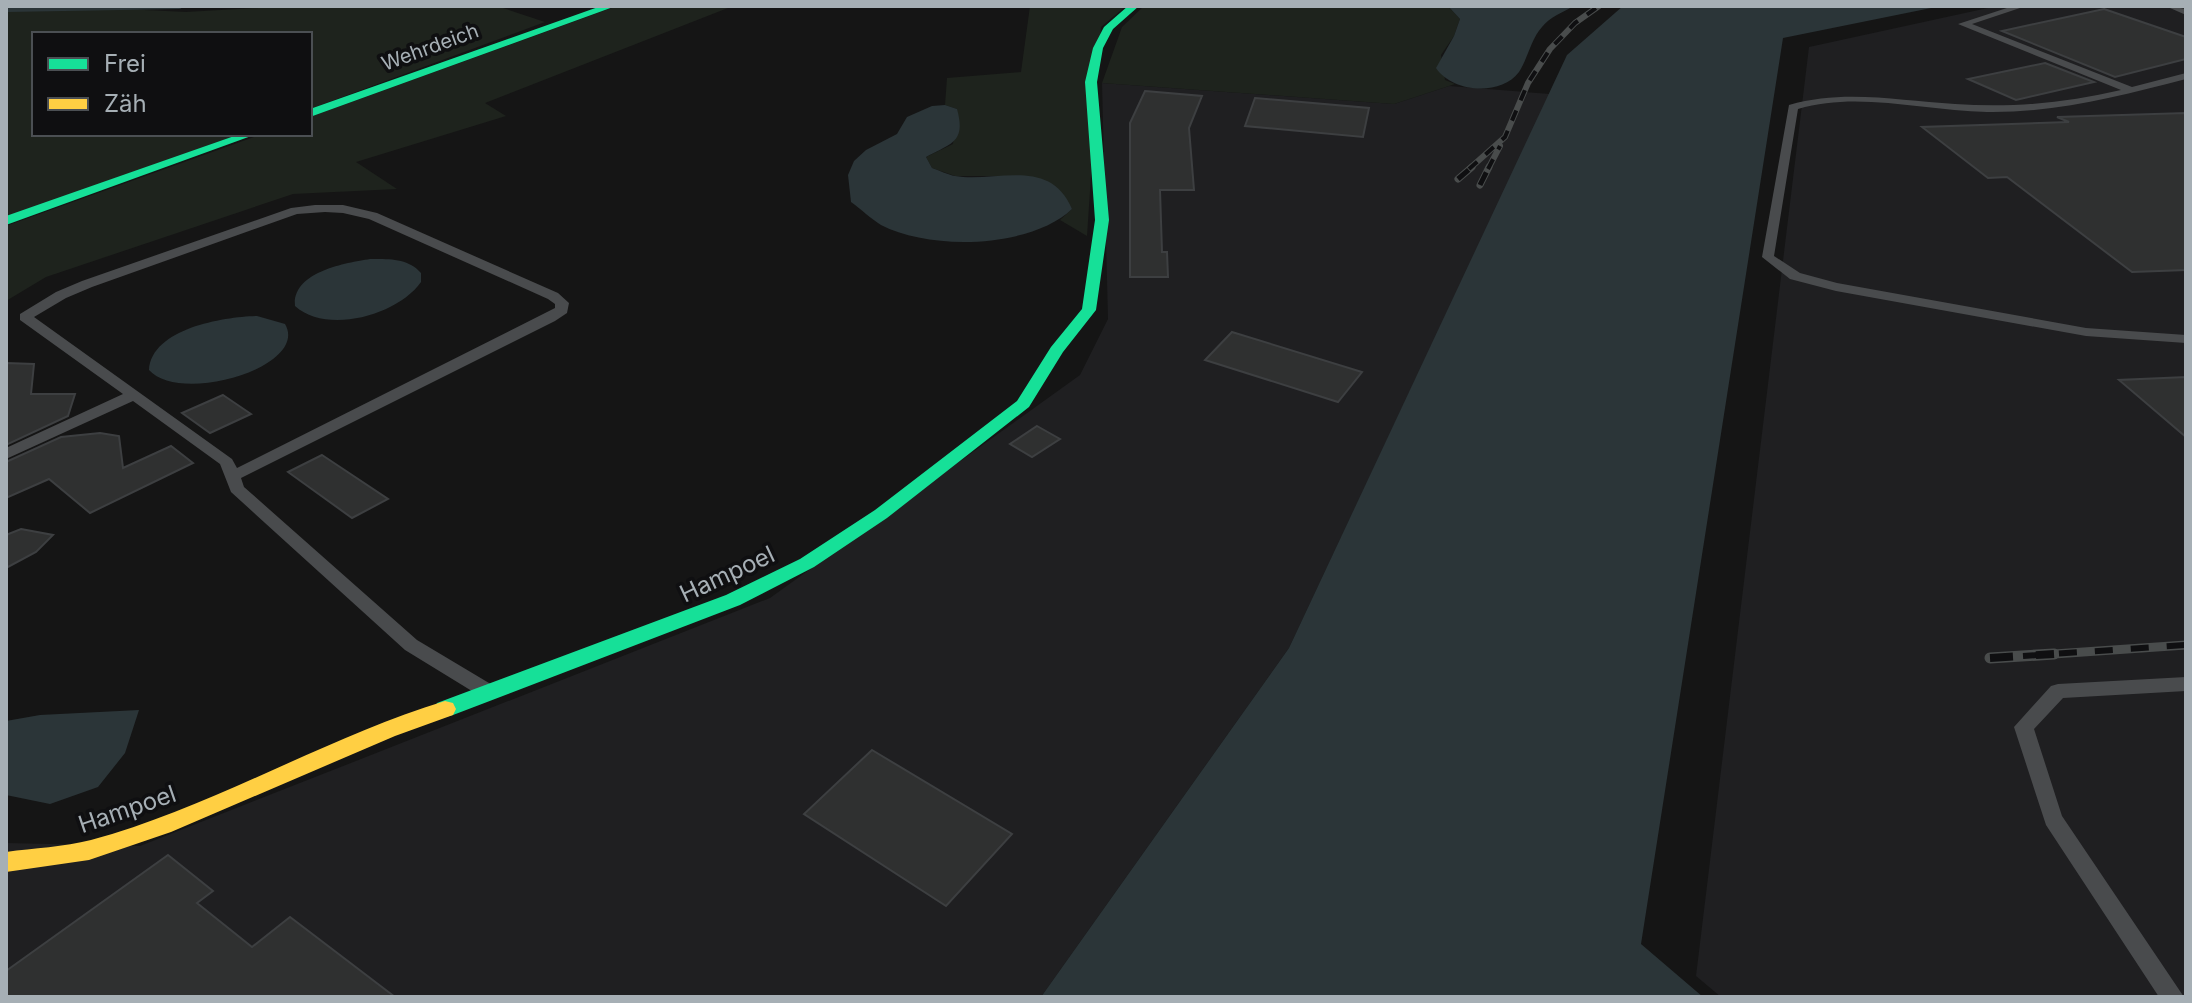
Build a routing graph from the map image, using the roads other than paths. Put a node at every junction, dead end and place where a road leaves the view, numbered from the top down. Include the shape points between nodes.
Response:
1 (611, 6) edge
2 (1134, 6) edge
3 (2022, 6) edge
4 (2173, 6) edge
5 (2186, 12) edge
6 (2186, 76) edge
7 (2131, 90) junction
8 (312, 112) edge
9 (245, 136) edge
10 (6, 221) edge
11 (2186, 339) edge
12 (134, 395) junction
13 (6, 454) edge
14 (232, 476) junction
15 (2186, 684) edge
16 (491, 694) junction
17 (6, 862) edge
18 (2172, 997) edge

1 - 8 street, Wehrdeich
2 - 16 street, Hampoel via 1109,27 1091,82 1102,220 1089,310 1056,350 1023,404 881,514 807,563 667,628
3 - 7 lane via 1963,24
4 - 5 lane
6 - 7 lane
7 - 11 lane via 2075,104 2023,108 1841,97 1793,107 1768,257 1795,276 1836,287 2086,332
9 - 10 street
12 - 13 lane
12 - 14 lane via 227,462
12 - 14 lane via 25,317 87,284 295,211 346,207 373,216 562,303 562,310 550,318
14 - 16 lane via 237,489 411,645
15 - 18 lane via 2058,691 2024,727 2053,819
16 - 17 street, Hampoel via 387,730 163,825 89,850

